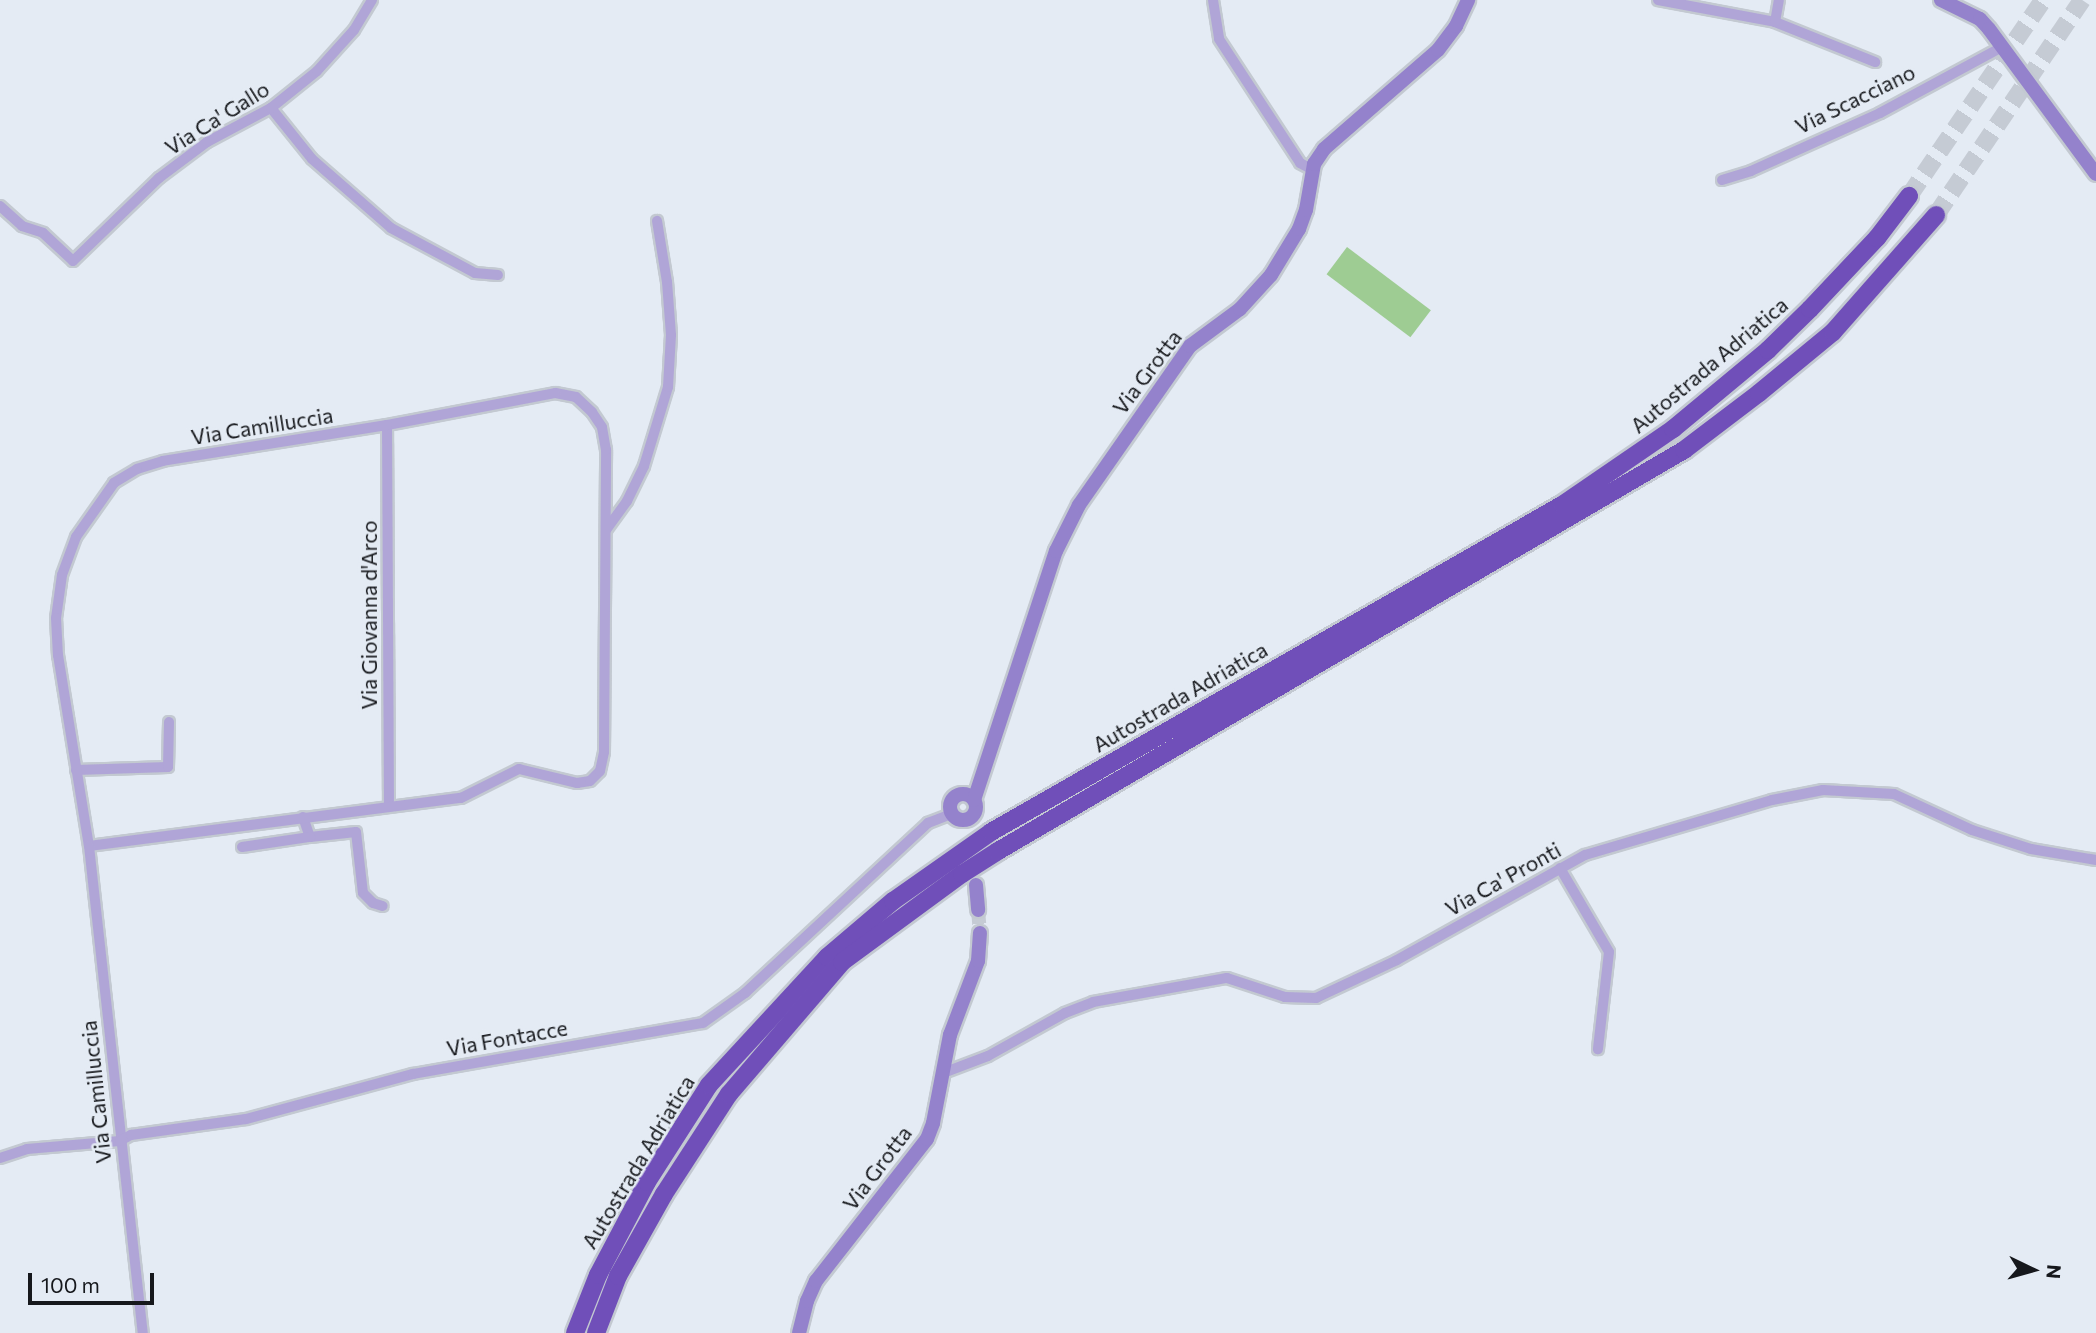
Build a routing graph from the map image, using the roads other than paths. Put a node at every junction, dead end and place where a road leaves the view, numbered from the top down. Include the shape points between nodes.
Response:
1 (372, 0) edge
2 (1213, 0) edge
3 (1468, 0) edge
4 (1658, 0) edge
5 (1779, 0) edge
6 (1941, 0) edge
7 (1775, 22) junction
8 (2002, 47) junction
9 (1875, 62) dead end
10 (271, 108) junction
11 (1313, 170) junction
12 (2096, 174) edge
13 (1722, 180) dead end
14 (1909, 196) tunnel mouth
15 (0, 206) edge
16 (1937, 215) tunnel mouth
17 (657, 221) dead end
18 (498, 275) dead end
19 (387, 425) junction
20 (605, 531) junction
21 (169, 722) dead end
22 (76, 770) junction
23 (974, 800) junction
24 (389, 806) junction
25 (303, 817) junction
26 (961, 817) junction
27 (310, 837) junction
28 (89, 846) junction
29 (242, 847) dead end
30 (2096, 860) edge
31 (1560, 867) junction
32 (976, 886) dead end
33 (383, 906) dead end
34 (978, 910) tunnel mouth
35 (980, 933) tunnel mouth
36 (1598, 1049) dead end
37 (943, 1073) junction
38 (120, 1141) junction
39 (0, 1158) edge
40 (143, 1333) edge
41 (575, 1333) edge
42 (596, 1333) edge
43 (799, 1333) edge

1 - 10 street, Via Ca' Gallo via 337,50
2 - 11 street via 1219,39 1300,163
3 - 11 street, Via Grotta via 1438,50 1324,149
4 - 7 street
5 - 7 street
6 - 8 street via 1980,19
7 - 9 street
8 - 12 street
8 - 13 street, Via Scacciano via 1880,113
10 - 15 street, Via Ca' Gallo via 207,142 159,178 73,261 43,233 22,226
10 - 18 street via 312,159 391,228 475,273
11 - 23 street, Via Grotta via 1299,229 1271,275 1240,309 1199,337 1172,368 1064,530
14 - 41 highway, Autostrada Adriatica via 1811,309 1674,429 1562,505 991,832 893,901 836,949 709,1085 635,1205 598,1275
16 - 42 highway, Autostrada Adriatica via 1833,332 1684,450 998,851 842,962 722,1105 618,1276
17 - 20 street via 671,335 668,387 644,466
19 - 20 street, Via Camilluccia via 555,393 576,397 602,427
19 - 22 street, Via Camilluccia via 163,461 114,483 76,537 62,575 56,618
19 - 24 street, Via Giovanna d'Arco
20 - 24 street, Via Camilluccia via 604,752 600,771 590,781 577,783 519,769 461,799
21 - 22 street via 168,767
22 - 28 street, Via Camilluccia
23 - 26 street via 976,809
23 - 26 street via 964,794 956,796 950,806
24 - 25 street, Via Camilluccia
25 - 27 street
25 - 28 street, Via Camilluccia
26 - 38 street, Via Fontacce via 928,823 745,993 703,1023 413,1074 246,1118 131,1135
27 - 29 street
27 - 33 street via 356,832 363,893
28 - 38 street, Via Camilluccia
30 - 31 street, Via Ca' Pronti via 2031,849 1972,830 1894,794 1823,790 1625,842
31 - 36 street via 1609,952
31 - 37 street, Via Ca' Pronti via 1408,954 1324,995 1285,997 1227,978 1093,1002 988,1056
32 - 34 street
35 - 37 street, Via Grotta via 978,961 950,1035
37 - 43 street, Via Grotta via 927,1139 816,1281
38 - 39 street, Via Fontacce via 27,1149
38 - 40 street, Via Camilluccia

